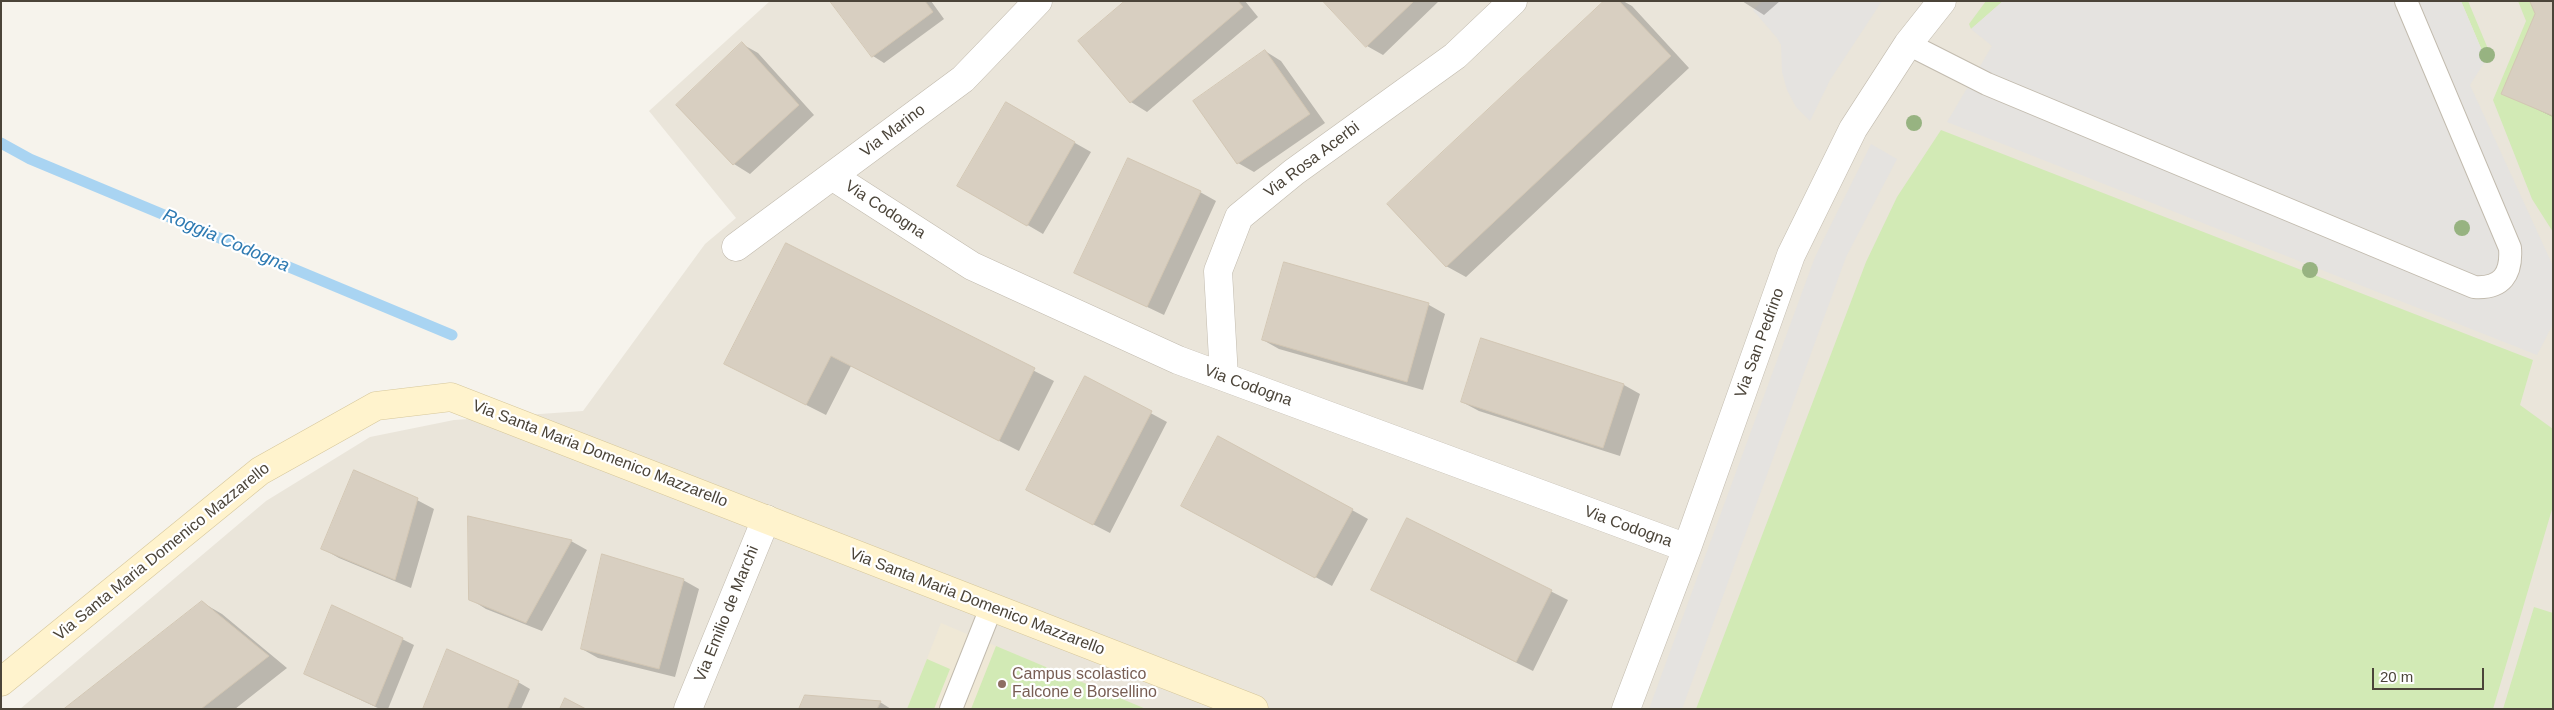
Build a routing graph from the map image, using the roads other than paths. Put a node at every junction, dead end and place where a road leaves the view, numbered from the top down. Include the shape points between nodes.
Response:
1 (1038, 1) edge
2 (1513, 1) edge
3 (1942, 1) edge
4 (2406, 1) edge
5 (1908, 44) junction
6 (832, 176) junction
7 (736, 247) dead end
8 (1224, 377) junction
9 (766, 519) junction
10 (1687, 548) junction
11 (991, 608) junction
12 (1, 682) edge
13 (688, 709) edge
14 (951, 709) edge
15 (1254, 709) edge
16 (1626, 709) edge

1 - 6 street, Via Marino via 963,79
2 - 8 street, Via Rosa Acerbi via 1454,56 1294,172 1239,217 1218,271
3 - 5 street, Via San Pedrino
4 - 5 lane via 2510,248 2511,265 2502,280 2488,288 2474,287 1995,88
5 - 10 street, Via San Pedrino via 1853,129 1791,255
6 - 7 street, Via Marino
6 - 8 street, Via Codogna via 972,266 1178,360
8 - 10 street, Via Codogna
9 - 11 street, Via Santa Maria Domenico Mazzarello
9 - 12 street, Via Santa Maria Domenico Mazzarello via 451,396 376,406 260,471
9 - 13 street, Via Emilio de Marchi
10 - 16 street, Via San Pedrino
11 - 14 lane
11 - 15 street, Via Santa Maria Domenico Mazzarello

